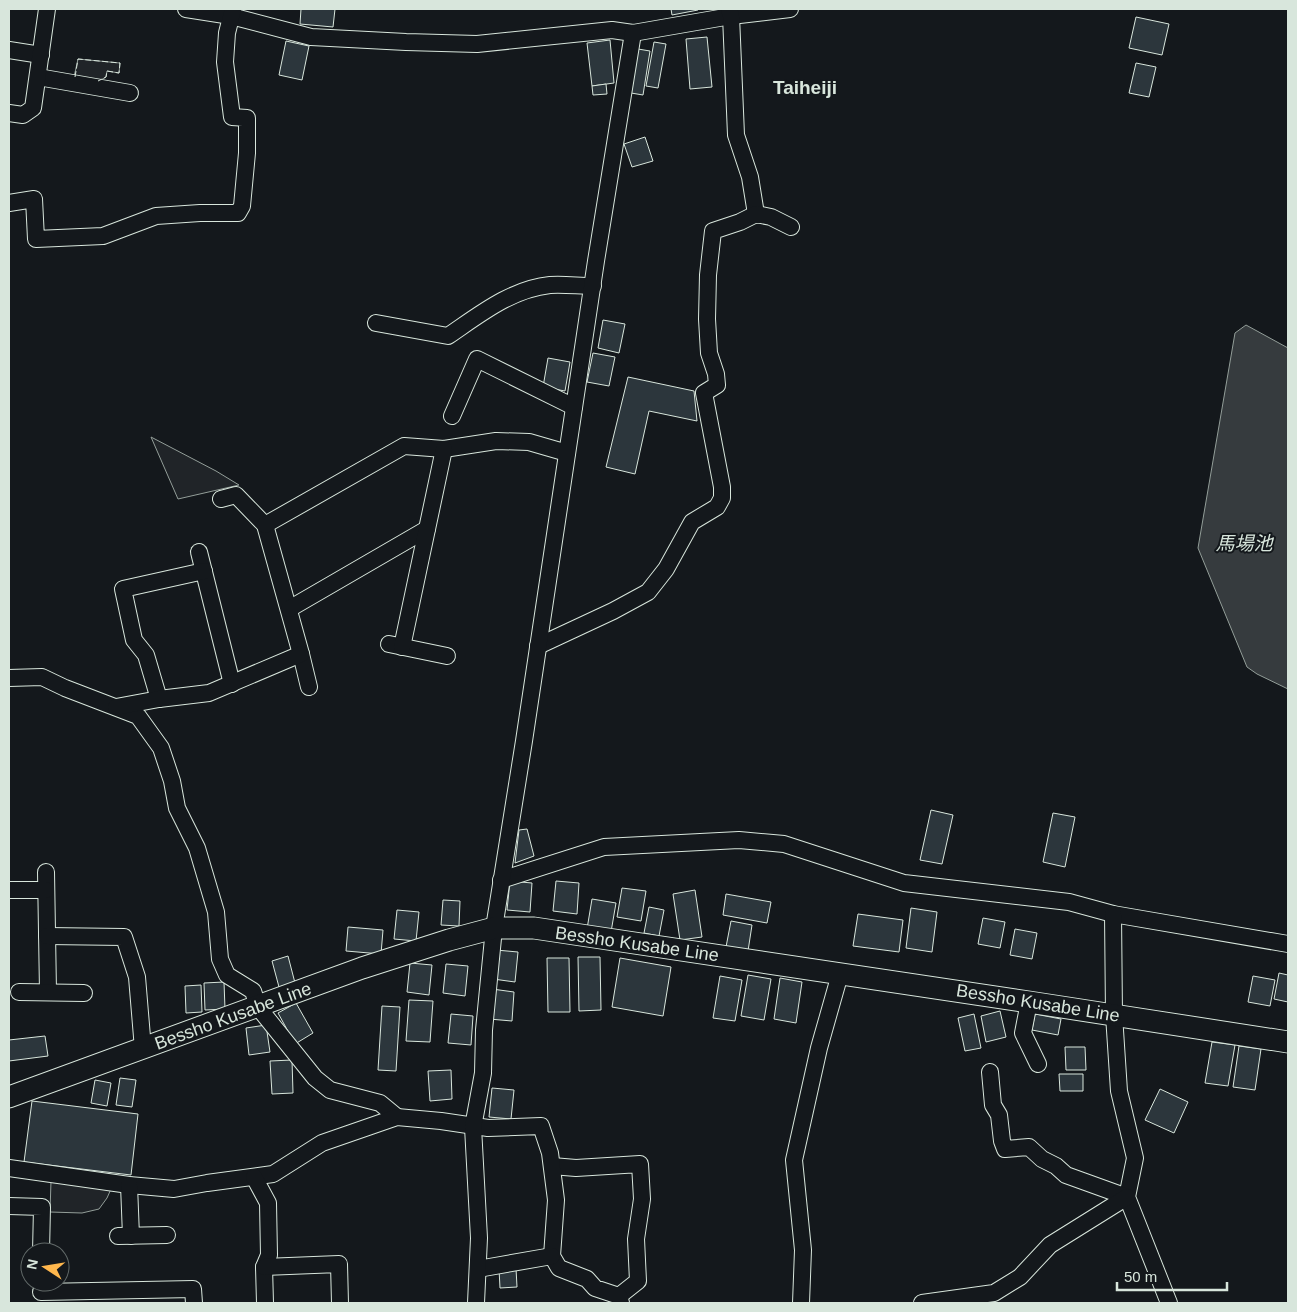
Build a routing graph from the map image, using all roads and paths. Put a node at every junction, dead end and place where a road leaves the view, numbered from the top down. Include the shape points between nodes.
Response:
1 (47, 9) edge
2 (186, 9) edge
3 (790, 9) edge
4 (232, 12) edge
5 (730, 12) edge
6 (633, 33) junction
7 (9, 50) edge
8 (41, 55) junction
9 (38, 77) junction
10 (130, 92) dead end
11 (9, 113) edge
12 (9, 203) edge
13 (756, 214) junction
14 (791, 227) dead end
15 (592, 286) junction
16 (376, 323) dead end
17 (574, 407) junction
18 (452, 416) dead end
19 (444, 449) junction
20 (567, 454) junction
21 (221, 499) dead end
22 (265, 525) junction
23 (427, 529) junction
24 (199, 552) dead end
25 (204, 571) junction
26 (288, 609) junction
27 (538, 646) junction
28 (301, 654) junction
29 (447, 656) dead end
30 (9, 678) edge
31 (232, 684) junction
32 (309, 687) dead end
33 (159, 699) junction
34 (116, 707) junction
35 (46, 872) dead end
36 (501, 880) junction
37 (9, 890) edge
38 (46, 890) junction
39 (1113, 914) junction
40 (494, 928) junction
41 (47, 936) junction
42 (1288, 944) edge
43 (840, 974) junction
44 (19, 992) dead end
45 (48, 992) junction
46 (84, 993) dead end
47 (1029, 1002) junction
48 (258, 1007) junction
49 (1114, 1015) junction
50 (1288, 1042) edge
51 (143, 1049) junction
52 (1038, 1064) dead end
53 (990, 1072) dead end
54 (9, 1097) edge
55 (476, 1110) junction
56 (398, 1117) junction
57 (441, 1121) junction
58 (473, 1127) junction
59 (552, 1166) junction
60 (9, 1168) edge
61 (254, 1176) junction
62 (129, 1186) junction
63 (1128, 1197) junction
64 (9, 1206) edge
65 (168, 1235) dead end
66 (42, 1242) edge
67 (552, 1256) junction
68 (264, 1267) junction
69 (478, 1269) junction
70 (70, 1291) edge
71 (620, 1300) edge
72 (194, 1303) edge
73 (265, 1303) edge
74 (340, 1303) edge
75 (476, 1303) edge
76 (801, 1303) edge
77 (932, 1303) edge
78 (1168, 1303) edge

1 - 8 street
2 - 4 street
3 - 5 street
4 - 6 street via 311,37 406,42 477,44 612,30
4 - 12 street via 225,62 232,117 247,118 242,206 238,213 156,216 103,236 36,239 34,200
5 - 6 street
5 - 13 street via 736,135 750,177
6 - 15 street
7 - 8 street
8 - 9 street
9 - 10 street
9 - 11 street via 33,108 23,115
13 - 14 street
13 - 27 street via 713,231 707,319 709,353 717,385 704,393 722,498 717,507 692,522 666,570 648,592
15 - 16 street via 550,285 526,290 448,336
15 - 17 street
17 - 18 street via 477,359
17 - 20 street
19 - 20 street via 496,441 529,442
19 - 22 street via 404,446
19 - 23 street
20 - 27 street
21 - 22 street via 236,495
22 - 26 street
23 - 26 street
23 - 29 street via 395,645
24 - 25 street
25 - 31 street
25 - 33 street via 123,589 134,640 146,655
26 - 28 street
27 - 36 street
28 - 31 street
28 - 32 street
30 - 34 street via 42,677
31 - 33 street via 209,693
33 - 34 street
34 - 48 street via 138,716 161,748 177,808 197,848 216,912 220,959 227,974 253,991
35 - 38 street
36 - 39 street via 604,847 739,840 784,844 904,883 1069,902
36 - 40 street
37 - 38 street
38 - 41 street
39 - 42 street
39 - 49 street
40 - 43 main road, Bessho Kusabe Line via 534,928
40 - 48 main road, Bessho Kusabe Line via 362,968
40 - 55 street via 483,1073
41 - 45 street
41 - 51 street via 124,937 137,977
43 - 47 main road, Bessho Kusabe Line
43 - 76 street via 819,1048 794,1160 803,1250
44 - 45 street
45 - 46 street
47 - 49 main road, Bessho Kusabe Line
47 - 52 street via 1023,1034
48 - 51 main road, Bessho Kusabe Line
48 - 56 street via 315,1078 330,1090 380,1103
49 - 50 main road, Bessho Kusabe Line
49 - 63 street via 1119,1091 1135,1158
51 - 54 main road, Bessho Kusabe Line
53 - 63 street via 993,1105 999,1115 1005,1149 1029,1147 1066,1175
55 - 57 street
55 - 58 street
56 - 57 street
56 - 61 street via 322,1143 273,1174
57 - 58 street
58 - 59 street via 541,1126
58 - 69 street
59 - 67 street via 556,1200
59 - 71 street via 576,1168 640,1164 642,1199 636,1238 638,1281
60 - 62 street
61 - 62 street via 174,1189
61 - 68 street via 268,1203 269,1255
62 - 65 street via 124,1236
63 - 77 street via 1050,1245 1020,1277 994,1293
63 - 78 street
64 - 66 street via 42,1207
67 - 69 street
67 - 71 street via 559,1268 587,1279 595,1288
68 - 73 street
68 - 74 street via 338,1264
69 - 75 street
70 - 72 street via 193,1289

